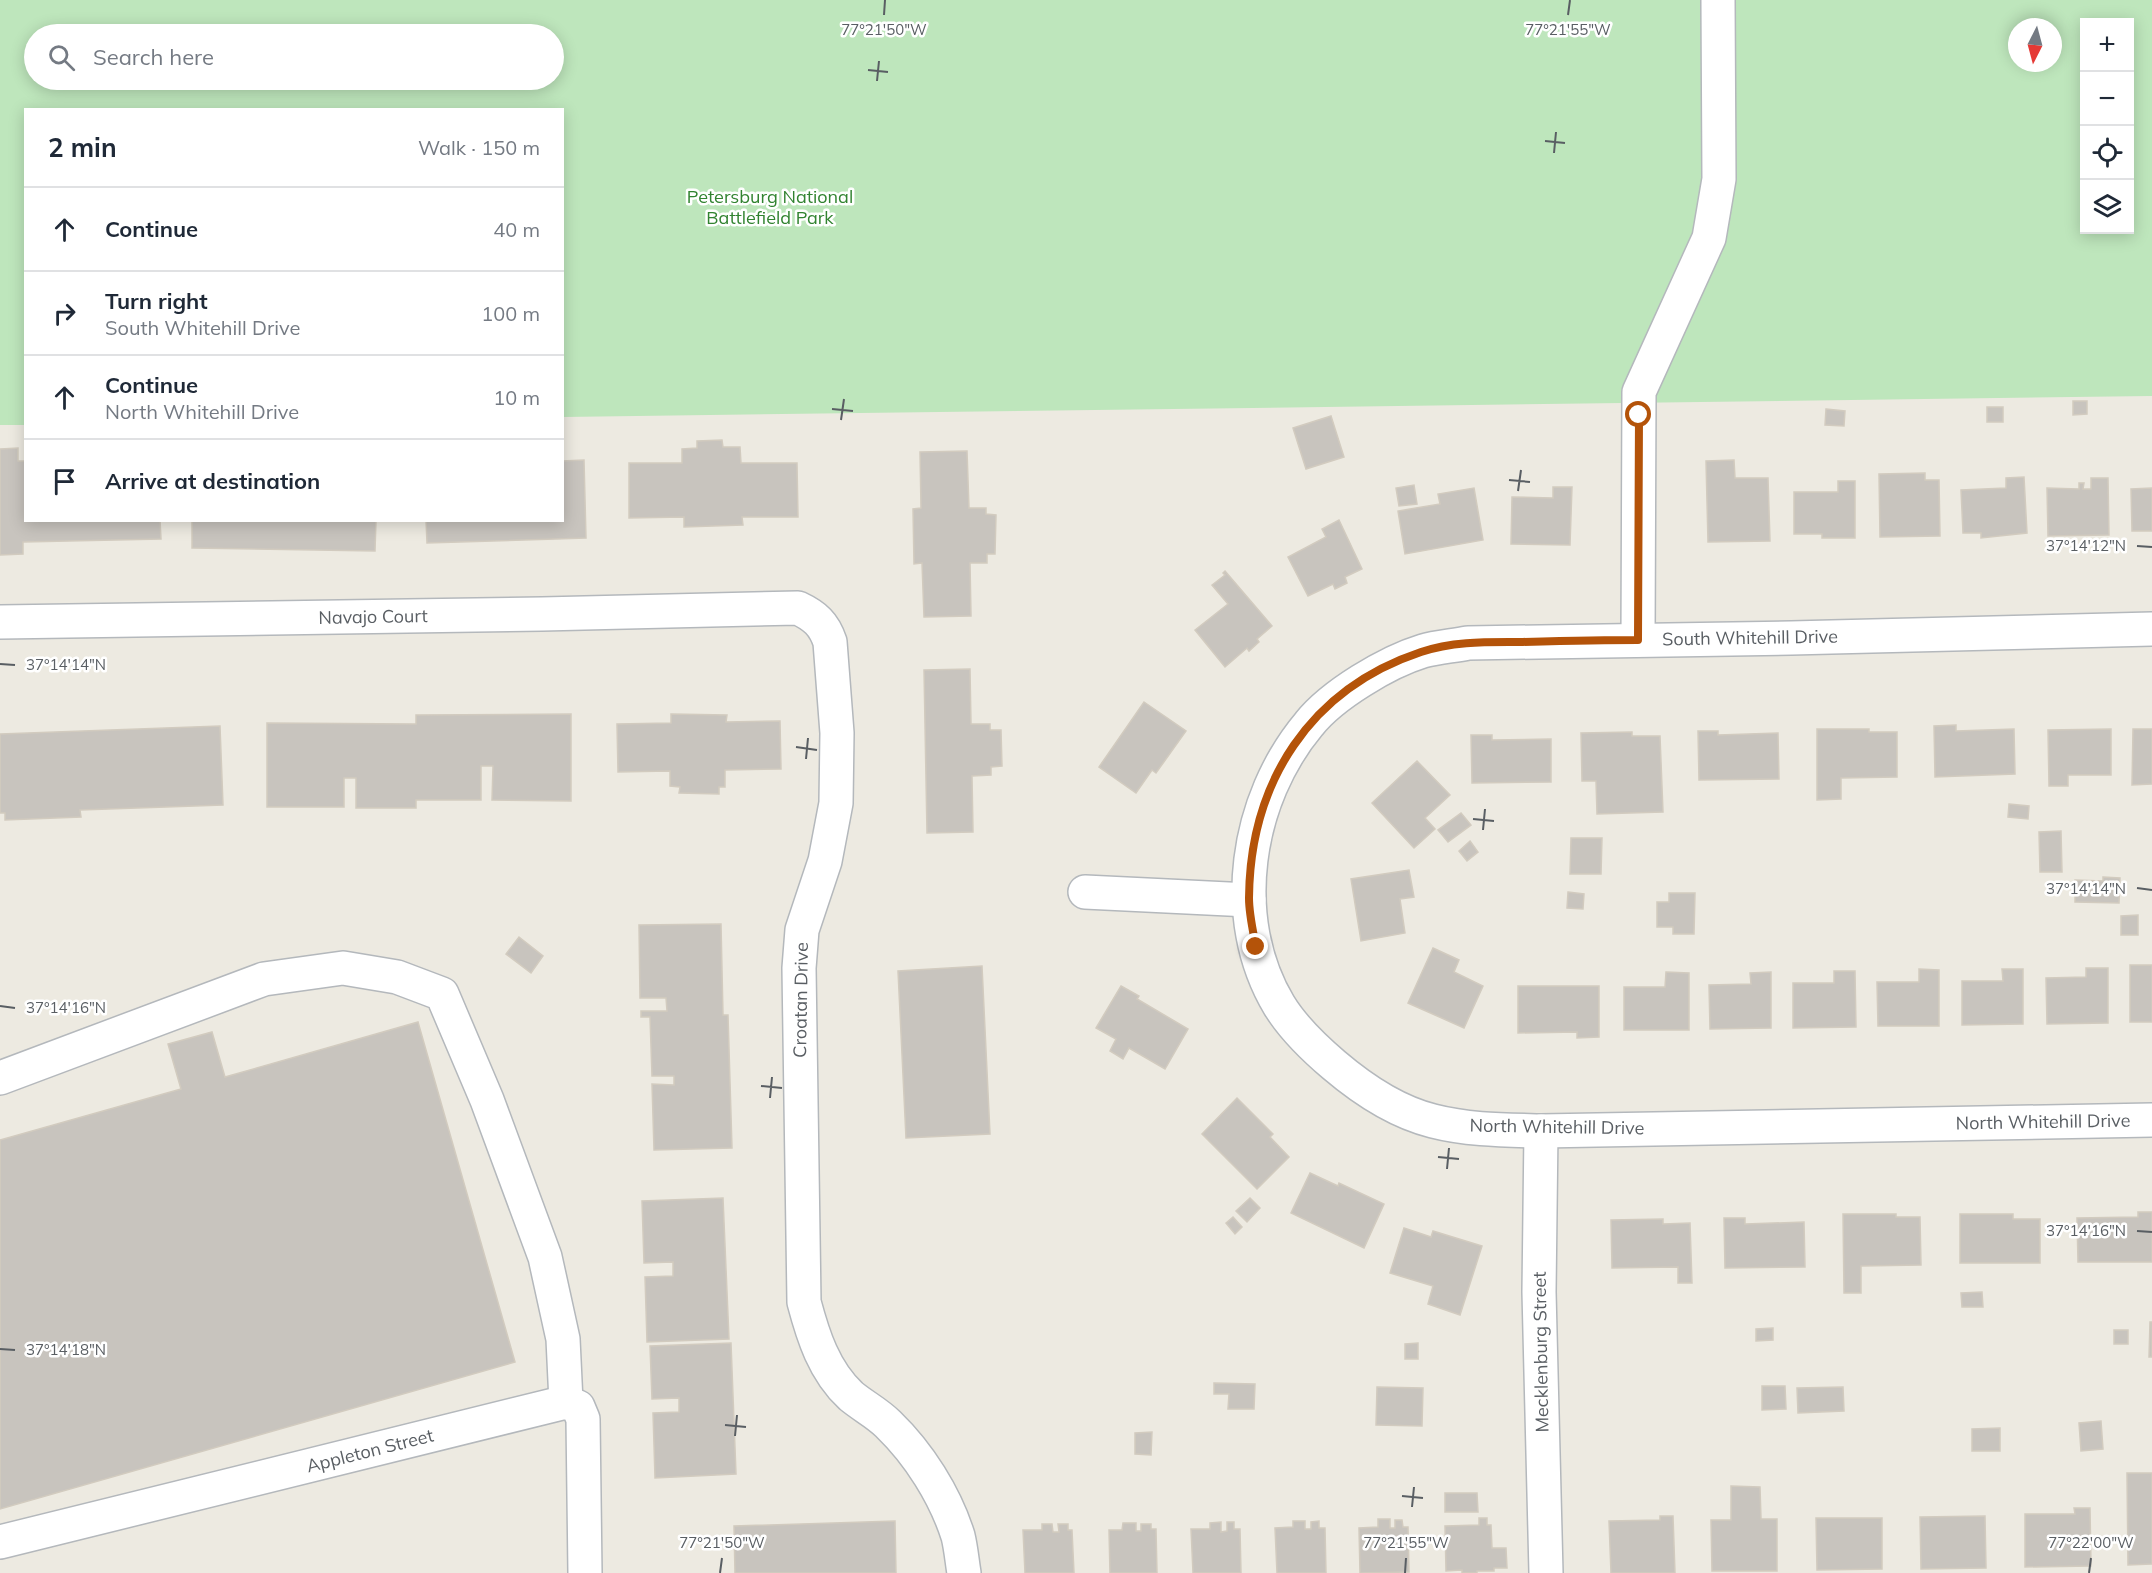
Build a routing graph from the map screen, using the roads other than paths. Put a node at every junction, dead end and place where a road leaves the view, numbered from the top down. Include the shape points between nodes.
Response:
1 (1718, 0) edge
2 (745, 609) joint
3 (0, 622) edge
4 (2152, 629) edge
5 (1638, 640) junction
6 (1084, 892) dead end
7 (1249, 900) junction
8 (0, 1078) edge
9 (2152, 1120) edge
10 (1541, 1131) junction
11 (566, 1402) junction
12 (0, 1542) edge
13 (585, 1573) edge
14 (964, 1573) edge
15 (1546, 1573) edge

1 - 5 street via 1719,179 1709,238 1639,392
2 - 3 street, Navajo Court
2 - 14 street, Croatan Drive via 798,608 815,617 830,642 837,733 836,802 825,861 802,930 799,968 804,1302 813,1338 831,1372 850,1395 888,1424 919,1460 940,1493 958,1537
4 - 5 street, South Whitehill Drive
5 - 7 street, South Whitehill Drive via 1468,643 1422,651 1380,669 1349,689 1310,722 1280,764 1264,802 1251,855
6 - 7 street
7 - 10 street, North Whitehill Drive via 1256,947 1280,1007 1312,1046 1350,1078 1394,1105 1431,1120 1486,1130
8 - 11 street via 264,979 343,968 397,977 442,994 546,1257 563,1339
9 - 10 street, North Whitehill Drive
10 - 15 street, Mecklenburg Street via 1539,1293
11 - 12 street, Appleton Street
11 - 13 street via 578,1407 583,1419

